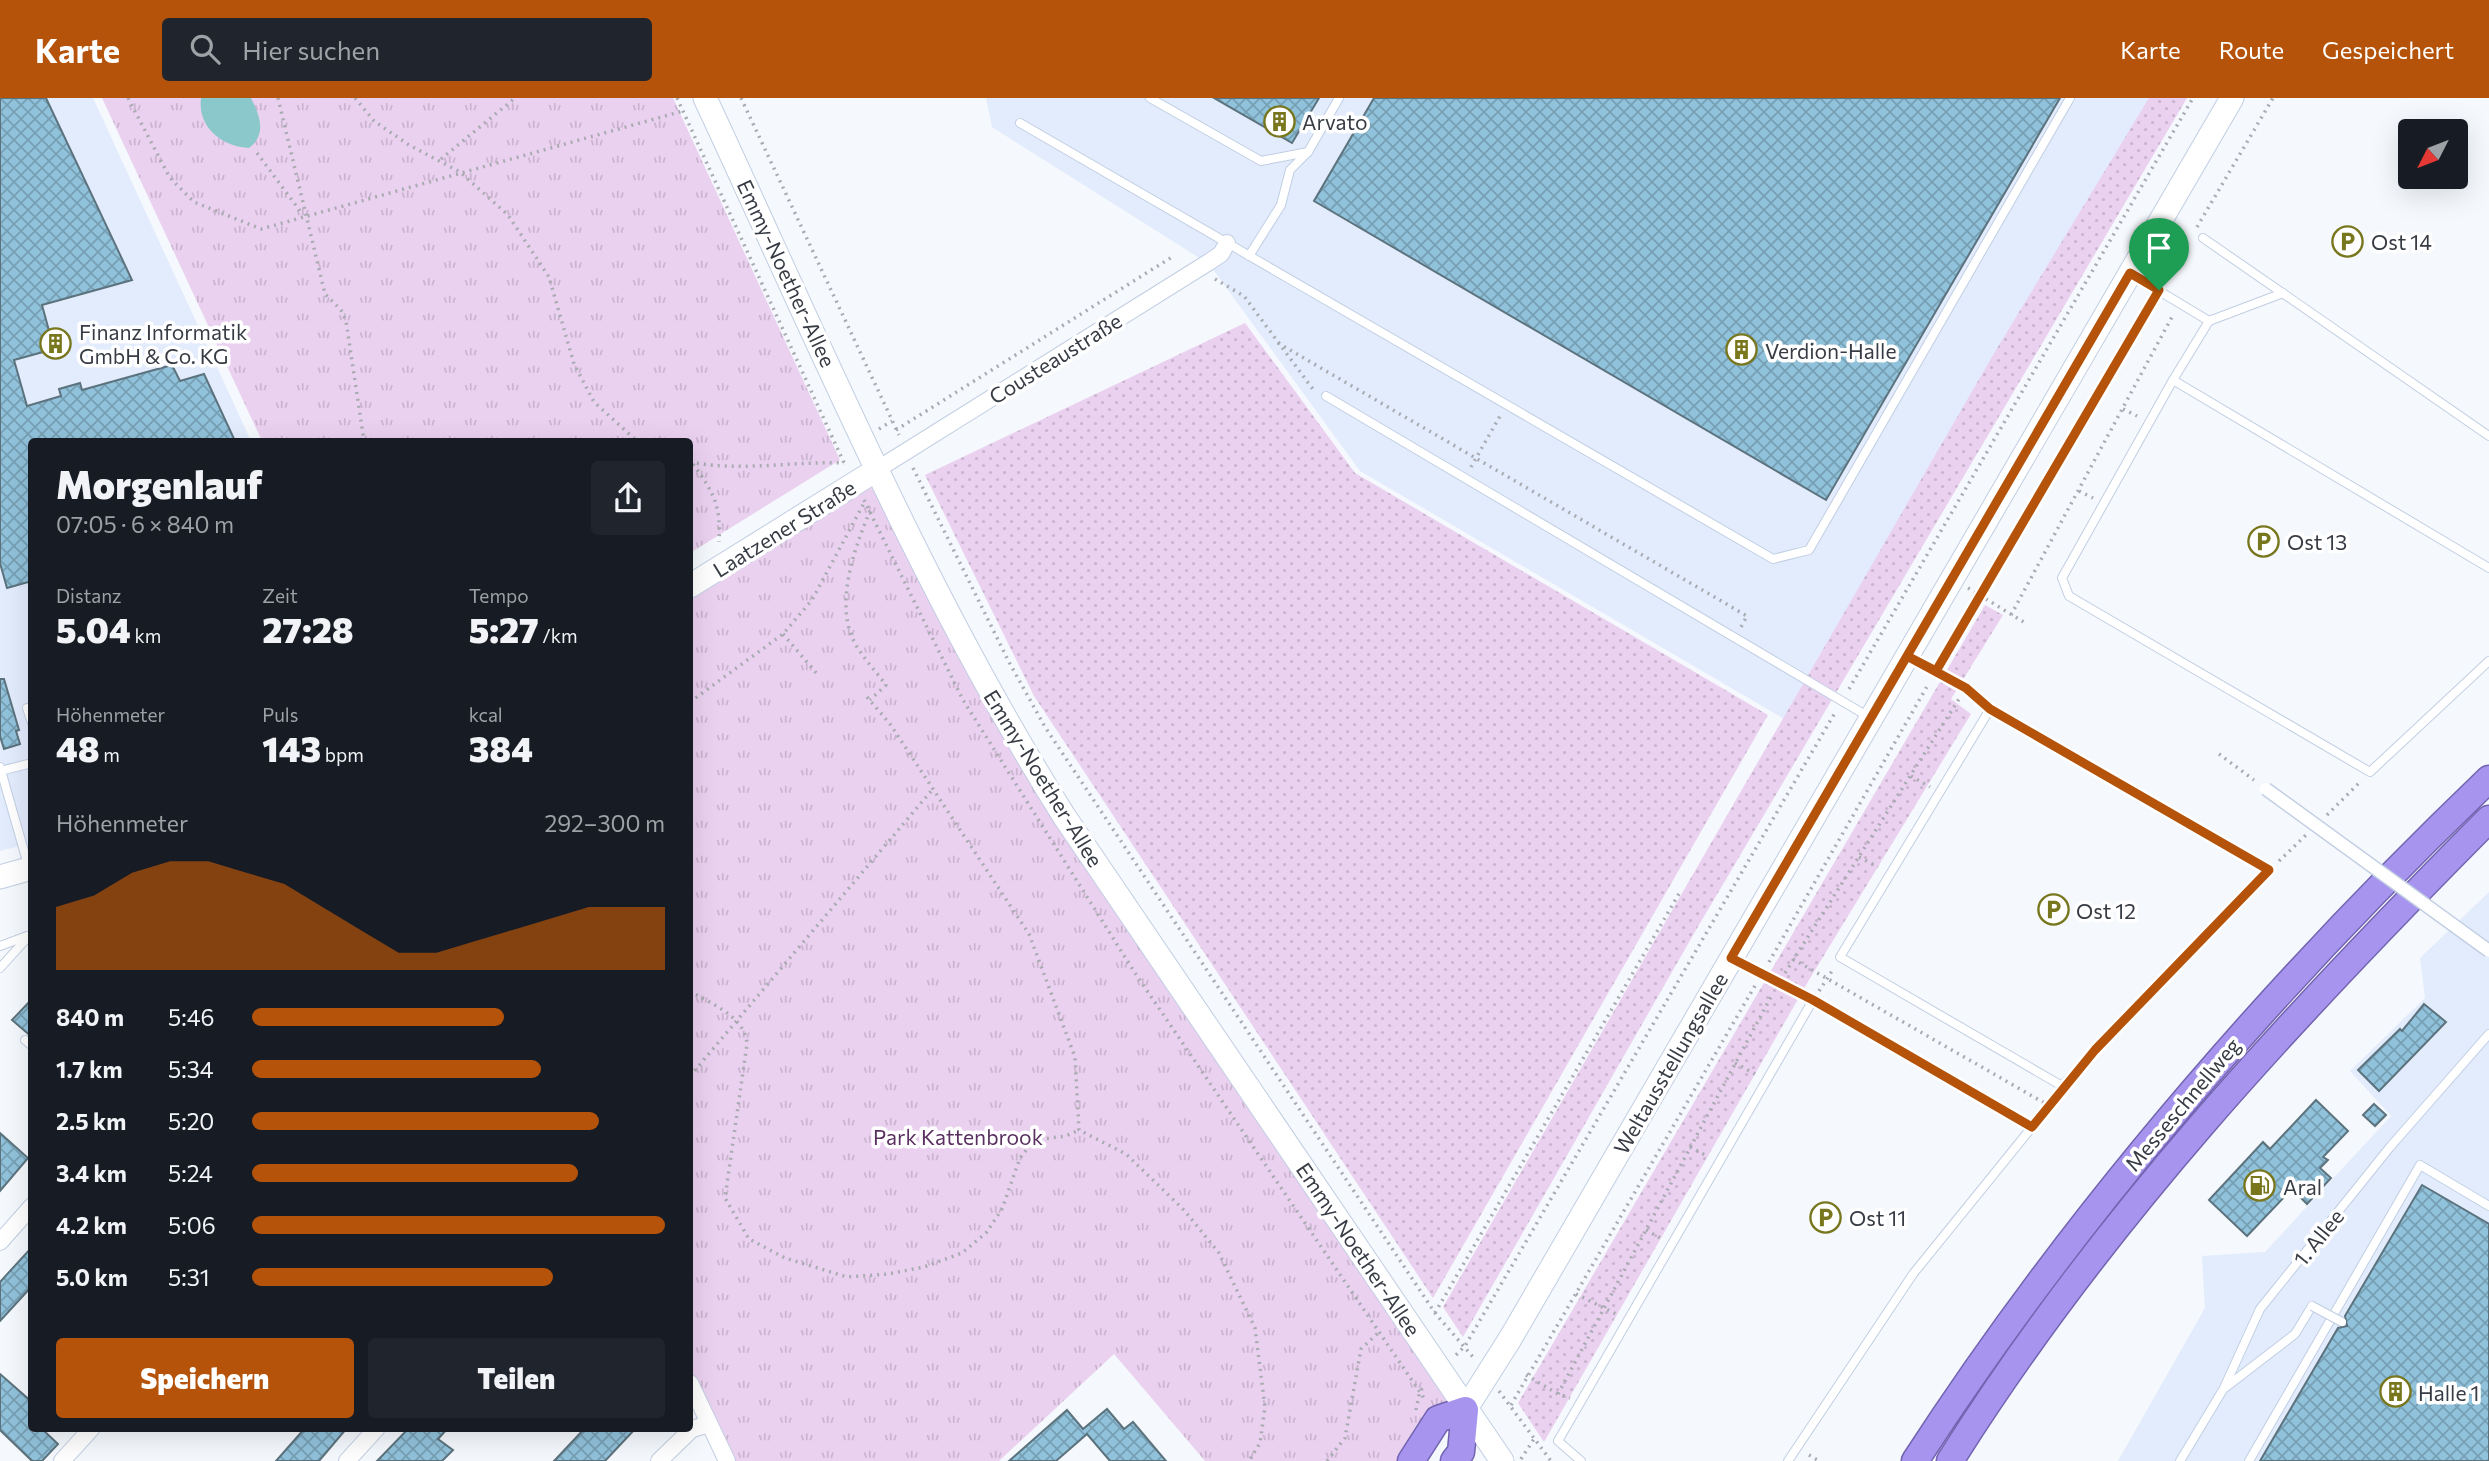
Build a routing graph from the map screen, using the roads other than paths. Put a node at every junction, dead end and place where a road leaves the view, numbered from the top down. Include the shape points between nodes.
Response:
1 (1150, 98) edge
2 (1339, 98) edge
3 (2070, 98) edge
4 (2232, 98) edge
5 (707, 103) edge
6 (1020, 124) dead end
7 (1308, 152) junction
8 (2203, 238) dead end
9 (1227, 243) junction
10 (1249, 256) junction
11 (2130, 273) junction
12 (2283, 293) junction
13 (2209, 321) junction
14 (2173, 380) junction
15 (1326, 396) road end
16 (2489, 436) edge
17 (878, 469) junction
18 (2489, 568) edge
19 (693, 584) edge
20 (1907, 656) junction
21 (2489, 661) edge
22 (27, 708) dead end
23 (1990, 709) junction
24 (28, 711) edge
25 (1870, 718) junction
26 (28, 764) edge
27 (0, 770) edge
28 (2489, 779) edge
29 (2266, 789) road end
30 (2489, 819) edge
31 (28, 861) edge
32 (28, 869) edge
33 (0, 877) edge
34 (28, 936) edge
35 (28, 937) edge
36 (0, 946) edge
37 (2489, 951) edge
38 (1731, 958) junction
39 (0, 968) edge
40 (1813, 1000) junction
41 (2489, 1034) edge
42 (2489, 1206) edge
43 (28, 1210) edge
44 (0, 1242) edge
45 (2342, 1322) dead end
46 (2224, 1388) junction
47 (693, 1389) edge
48 (1465, 1410) junction
49 (709, 1424) junction
50 (693, 1429) edge
51 (88, 1432) edge
52 (373, 1432) edge
53 (689, 1432) edge
54 (62, 1461) edge
55 (347, 1461) edge
56 (659, 1461) edge
57 (727, 1461) edge
58 (1411, 1461) edge
59 (1454, 1461) edge
60 (1502, 1461) edge
61 (1581, 1461) edge
62 (1788, 1461) edge
63 (1914, 1461) edge
64 (1950, 1461) edge
65 (2180, 1461) edge
66 (2249, 1461) edge

1 - 7 lane via 1261,161
2 - 7 lane
3 - 10 lane via 1809,550 1773,559
4 - 11 main road, Weltausstellungsallee
5 - 17 main road, Emmy-Noether-Allee
6 - 9 lane
7 - 10 lane via 1290,170 1281,205
8 - 12 lane
9 - 10 lane
9 - 17 street, Cousteaustraße via 1221,254 1198,269
11 - 13 lane
11 - 20 main road, Weltausstellungsallee
12 - 13 lane
12 - 16 lane
13 - 14 lane
14 - 18 lane
14 - 21 lane via 2062,578 2069,596 2370,772
15 - 25 lane
17 - 19 main road, Laatzener Straße
17 - 48 main road, Emmy-Noether-Allee via 1015,738
20 - 23 lane via 1966,688
20 - 25 main road, Weltausstellungsallee
22 - 24 lane
23 - 23 lane via 1840,957 2062,1086 2269,870
25 - 38 main road, Weltausstellungsallee
26 - 27 lane
27 - 31 lane
28 - 63 highway, Messeschnellweg via 2321,948 2145,1145 2047,1270
29 - 37 street, bridge
30 - 64 highway, Messeschnellweg via 2341,968 2166,1165 2048,1317
32 - 33 main road
34 - 36 lane
35 - 39 lane
38 - 40 lane
38 - 48 main road, Weltausstellungsallee
40 - 61 lane via 1558,1441
40 - 62 lane via 2032,1127 1913,1274
41 - 46 lane, 1. Allee via 2390,1147 2260,1309
42 - 66 lane via 2420,1165
43 - 44 street
45 - 46 lane, bridge via 2312,1306 2295,1334
46 - 65 lane, 1. Allee
47 - 49 street
48 - 58 highway via 1438,1419
48 - 59 highway via 1461,1452
48 - 60 main road, Emmy-Noether-Allee
49 - 50 street
49 - 57 street
51 - 54 street
52 - 55 street
53 - 56 street

